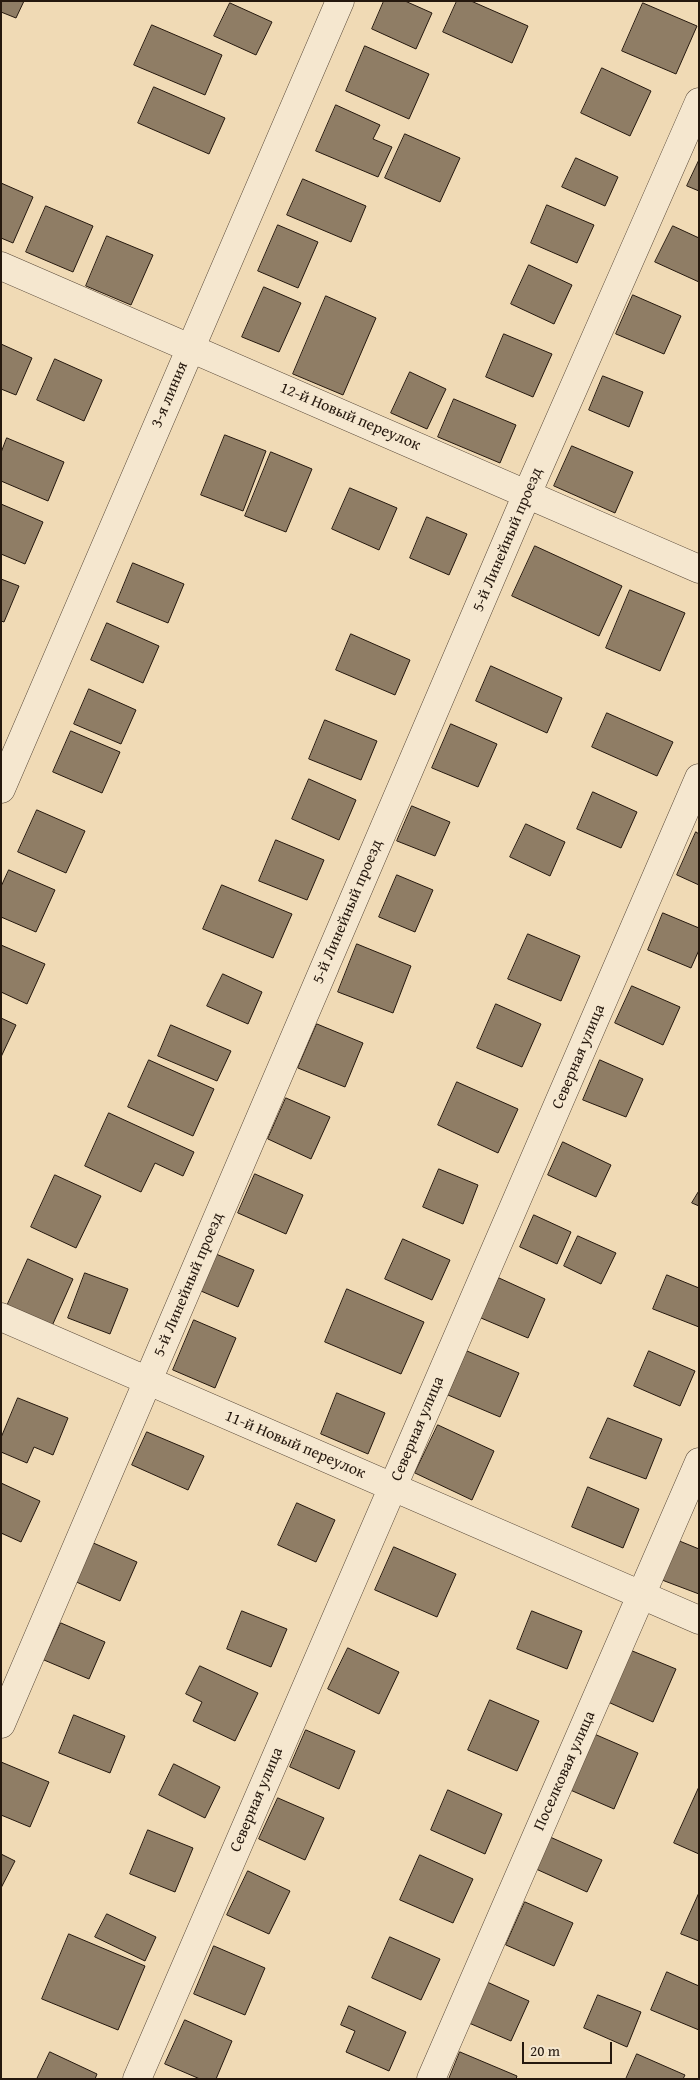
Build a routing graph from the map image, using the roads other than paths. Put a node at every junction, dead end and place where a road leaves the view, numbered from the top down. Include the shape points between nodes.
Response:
1 (340, 1) edge
2 (699, 102) edge
3 (1, 266) edge
4 (190, 348) junction
5 (527, 494) junction
6 (699, 569) edge
7 (699, 778) edge
8 (1, 789) edge
9 (1, 1317) edge
10 (148, 1381) junction
11 (699, 1462) edge
12 (393, 1487) junction
13 (641, 1595) junction
14 (699, 1620) edge
15 (1, 1724) edge
16 (137, 2079) edge
17 (431, 2079) edge

1 - 4 street, 3-я линия
2 - 5 street, 5-й Линейный проезд
3 - 4 street, 12-й Новый переулок
4 - 5 street, 12-й Новый переулок
4 - 8 street, 3-я линия
5 - 6 street, 12-й Новый переулок
5 - 10 street, 5-й Линейный проезд
7 - 12 street, Северная улица
9 - 10 street, 11-й Новый переулок
10 - 12 street, 11-й Новый переулок
10 - 15 street, 5-й Линейный проезд
11 - 13 street, Поселковая улица
12 - 13 street, 11-й Новый переулок
12 - 16 street, Северная улица
13 - 14 street, 11-й Новый переулок
13 - 17 street, Поселковая улица

